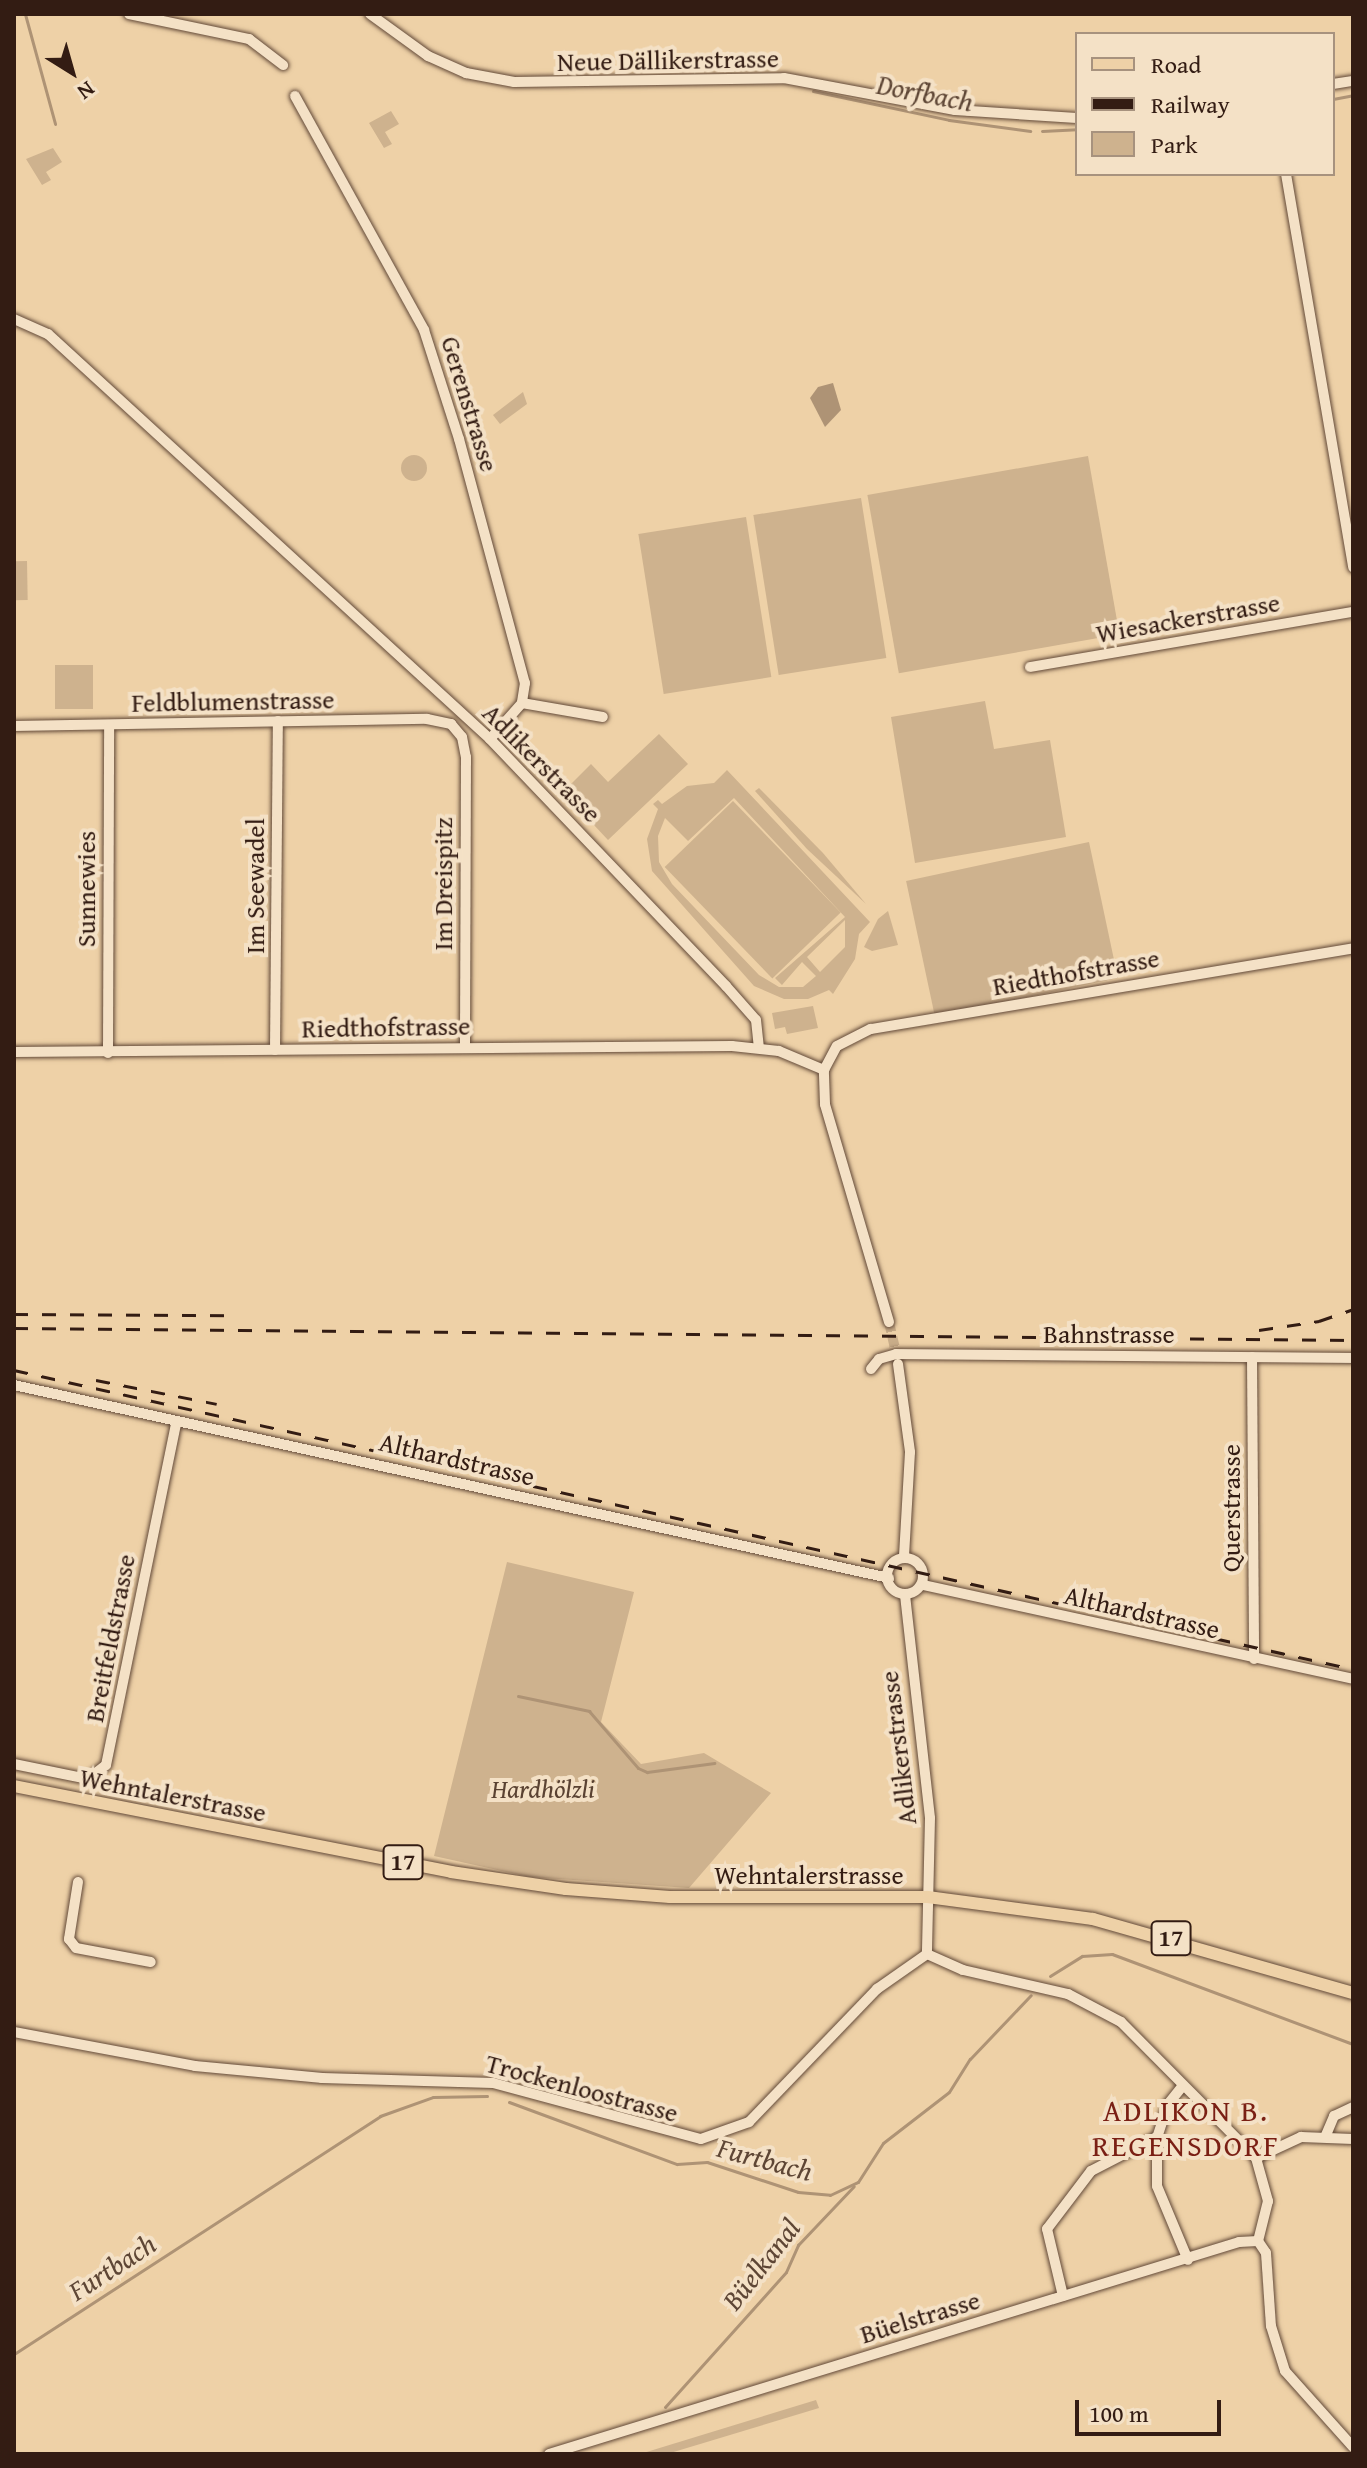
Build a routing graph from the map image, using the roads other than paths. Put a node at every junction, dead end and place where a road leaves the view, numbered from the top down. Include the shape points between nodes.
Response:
1 (129, 14) edge
2 (370, 14) edge
3 (283, 65) dead end
4 (295, 96) dead end
5 (1075, 118) edge
6 (1286, 176) edge
7 (14, 319) edge
8 (1353, 567) edge
9 (1353, 612) edge
10 (1030, 667) dead end
11 (522, 703) junction
12 (603, 717) dead end
13 (278, 721) junction
14 (451, 724) joint
15 (109, 725) junction
16 (14, 726) edge
17 (490, 739) junction
18 (1353, 948) edge
19 (759, 1047) junction
20 (465, 1048) junction
21 (275, 1050) junction
22 (14, 1052) edge
23 (108, 1053) junction
24 (824, 1070) junction
25 (889, 1322) tunnel mouth
26 (1252, 1357) junction
27 (1353, 1358) edge
28 (898, 1364) tunnel mouth
29 (871, 1369) dead end
30 (14, 1385) edge
31 (176, 1423) junction
32 (904, 1557) junction
33 (889, 1578) junction
34 (923, 1585) junction
35 (905, 1595) junction
36 (1254, 1659) junction
37 (1353, 1679) edge
38 (14, 1764) edge
39 (14, 1786) edge
40 (78, 1882) dead end
41 (928, 1897) junction
42 (927, 1954) junction
43 (151, 1962) dead end
44 (1353, 1993) edge
45 (14, 2032) edge
46 (1181, 2088) junction
47 (1353, 2107) edge
48 (1326, 2135) junction
49 (1157, 2137) junction
50 (1353, 2139) edge
51 (1256, 2158) junction
52 (1258, 2241) junction
53 (1188, 2260) junction
54 (1063, 2296) junction
55 (595, 2440) junction
56 (1353, 2447) edge
57 (549, 2454) edge
58 (597, 2454) edge

1 - 3 street via 249,39
2 - 5 street, Neue Dällikerstrasse via 428,56 501,81 784,78 955,110
4 - 11 street, Gerenstrasse via 424,330 509,609 522,663
6 - 8 street
7 - 17 street, Adlikerstrasse via 48,334
9 - 10 street, Wiesackerstrasse
11 - 12 street
11 - 17 street
13 - 14 street, Feldblumenstrasse via 427,719
13 - 15 street, Feldblumenstrasse
13 - 21 street, Im Seewadel
14 - 20 street, Im Dreispitz via 462,737 466,757
15 - 16 street, Feldblumenstrasse
15 - 23 street, Sunnewies
17 - 19 street, Adlikerstrasse via 756,1020
18 - 24 street, Riedthofstrasse via 871,1029 837,1046
19 - 20 street, Riedthofstrasse
19 - 24 street
20 - 21 street, Riedthofstrasse
21 - 23 street, Riedthofstrasse
22 - 23 street, Riedthofstrasse
24 - 25 street via 825,1104
26 - 27 street, Bahnstrasse
26 - 29 street, Bahnstrasse via 896,1354 879,1359
26 - 36 street, Querstrasse
28 - 32 street via 910,1452
30 - 31 street, Althardstrasse
31 - 33 street, Althardstrasse
31 - 38 street, Breitfeldstrasse via 106,1765 88,1779
32 - 33 street via 890,1564
32 - 34 street via 917,1567
33 - 35 street
34 - 35 street via 915,1595
34 - 36 street, Althardstrasse
35 - 41 street, Adlikerstrasse via 930,1818
36 - 37 street, Althardstrasse
39 - 41 main road, Wehntalerstrasse / 17 via 451,1872 566,1889 670,1897
40 - 43 street via 69,1939 76,1948
41 - 42 street, Wehntalerstrasse
41 - 44 main road, 17 via 1150,1932
42 - 45 street, Trockenloostrasse via 877,1989 749,2122 701,2139 493,2083 322,2078 195,2066
42 - 46 street via 963,1970 1055,1989 1095,2006 1139,2039
46 - 49 street via 1168,2104
46 - 51 street
47 - 48 street via 1334,2116
48 - 50 street
48 - 51 street via 1301,2137
49 - 53 street via 1157,2186
49 - 54 street via 1091,2171 1047,2229
51 - 52 street via 1268,2201
52 - 53 street, Büelstrasse
52 - 56 street via 1266,2253 1271,2326 1285,2371
53 - 54 street, Büelstrasse
54 - 55 street, Büelstrasse
55 - 57 street, Büelstrasse
55 - 58 street

